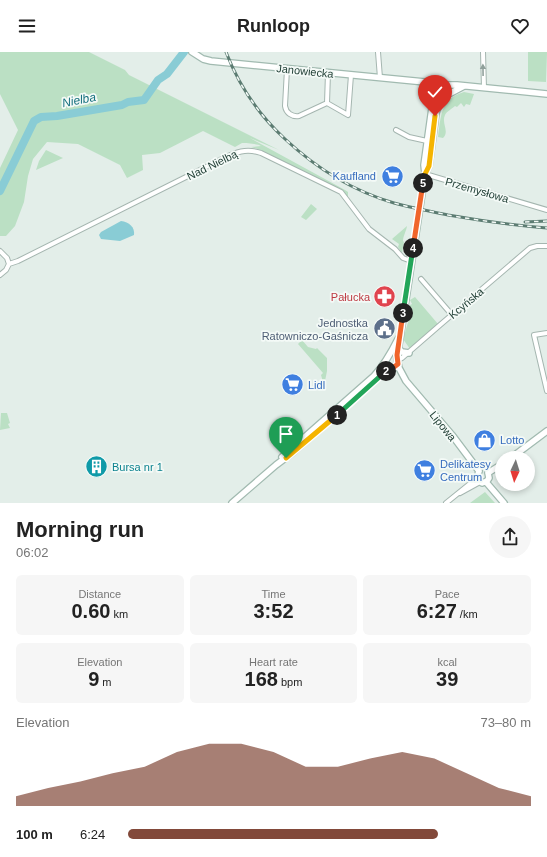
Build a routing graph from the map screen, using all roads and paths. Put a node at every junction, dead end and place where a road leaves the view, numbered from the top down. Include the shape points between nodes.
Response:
1 (192, 52) edge
2 (378, 52) edge
3 (483, 52) edge
4 (287, 69) junction
5 (328, 73) junction
6 (351, 75) junction
7 (380, 78) junction
8 (420, 82) junction
9 (440, 85) junction
10 (464, 86) junction
11 (484, 88) junction
12 (431, 94) junction
13 (547, 94) edge
14 (445, 97) junction
15 (328, 103) junction
16 (396, 130) dead end
17 (427, 141) junction
18 (425, 174) junction
19 (547, 210) edge
20 (547, 246) edge
21 (0, 251) edge
22 (411, 261) junction
23 (9, 264) junction
24 (0, 275) edge
25 (421, 279) dead end
26 (452, 315) junction
27 (547, 333) edge
28 (400, 334) junction
29 (398, 348) junction
30 (409, 353) junction
31 (390, 356) junction
32 (397, 361) junction
33 (386, 362) junction
34 (391, 368) junction
35 (406, 381) junction
36 (547, 391) edge
37 (547, 431) edge
38 (520, 451) edge
39 (276, 465) junction
40 (495, 468) edge
41 (479, 471) junction
42 (488, 473) junction
43 (481, 480) junction
44 (232, 503) edge
45 (446, 503) edge
46 (504, 503) edge

1 - 4 street, Janowiecka via 206,60
2 - 7 street
11 -> 3 street
4 - 5 street, Janowiecka
4 - 15 street via 285,109 288,113 299,116
5 - 6 street, Janowiecka
5 - 15 street
6 - 7 street, Janowiecka
6 - 15 street via 348,114
7 - 8 street, Janowiecka
8 - 9 street, Janowiecka
8 - 12 street
9 - 10 street, Janowiecka
9 - 12 street via 434,87
9 - 14 street via 446,88
10 - 11 street, Janowiecka
10 - 14 street
11 - 13 street, Janowiecka
12 - 14 street via 436,100
12 - 17 street via 432,108
14 - 18 street via 437,108 429,166
16 - 17 street via 409,137
17 - 18 street
18 - 19 street, Przemysłowa
18 - 22 street
20 - 26 street, Kcyńska via 530,248
21 - 23 street
22 - 23 street, Nad Nielbą via 403,258 369,229 340,192 261,153 247,150 222,159
22 - 28 street
23 - 24 street, Nad Nielbą
25 - 26 street
26 - 30 street, Kcyńska
27 - 36 street via 534,335
28 - 29 street
28 - 31 street
29 - 30 street
29 - 32 street
30 - 32 street, Kcyńska
31 - 32 street via 394,356
31 - 33 street
32 - 34 street
32 - 35 street, Lipowa
33 - 34 street
33 - 39 street via 369,381 289,450
34 - 35 street, Lipowa
34 - 39 street
35 - 41 street, Lipowa
37 - 38 street
39 - 44 street
40 - 42 street
41 - 42 street via 485,470
41 - 43 street
42 - 43 street via 489,478
43 - 45 street
43 - 46 street

